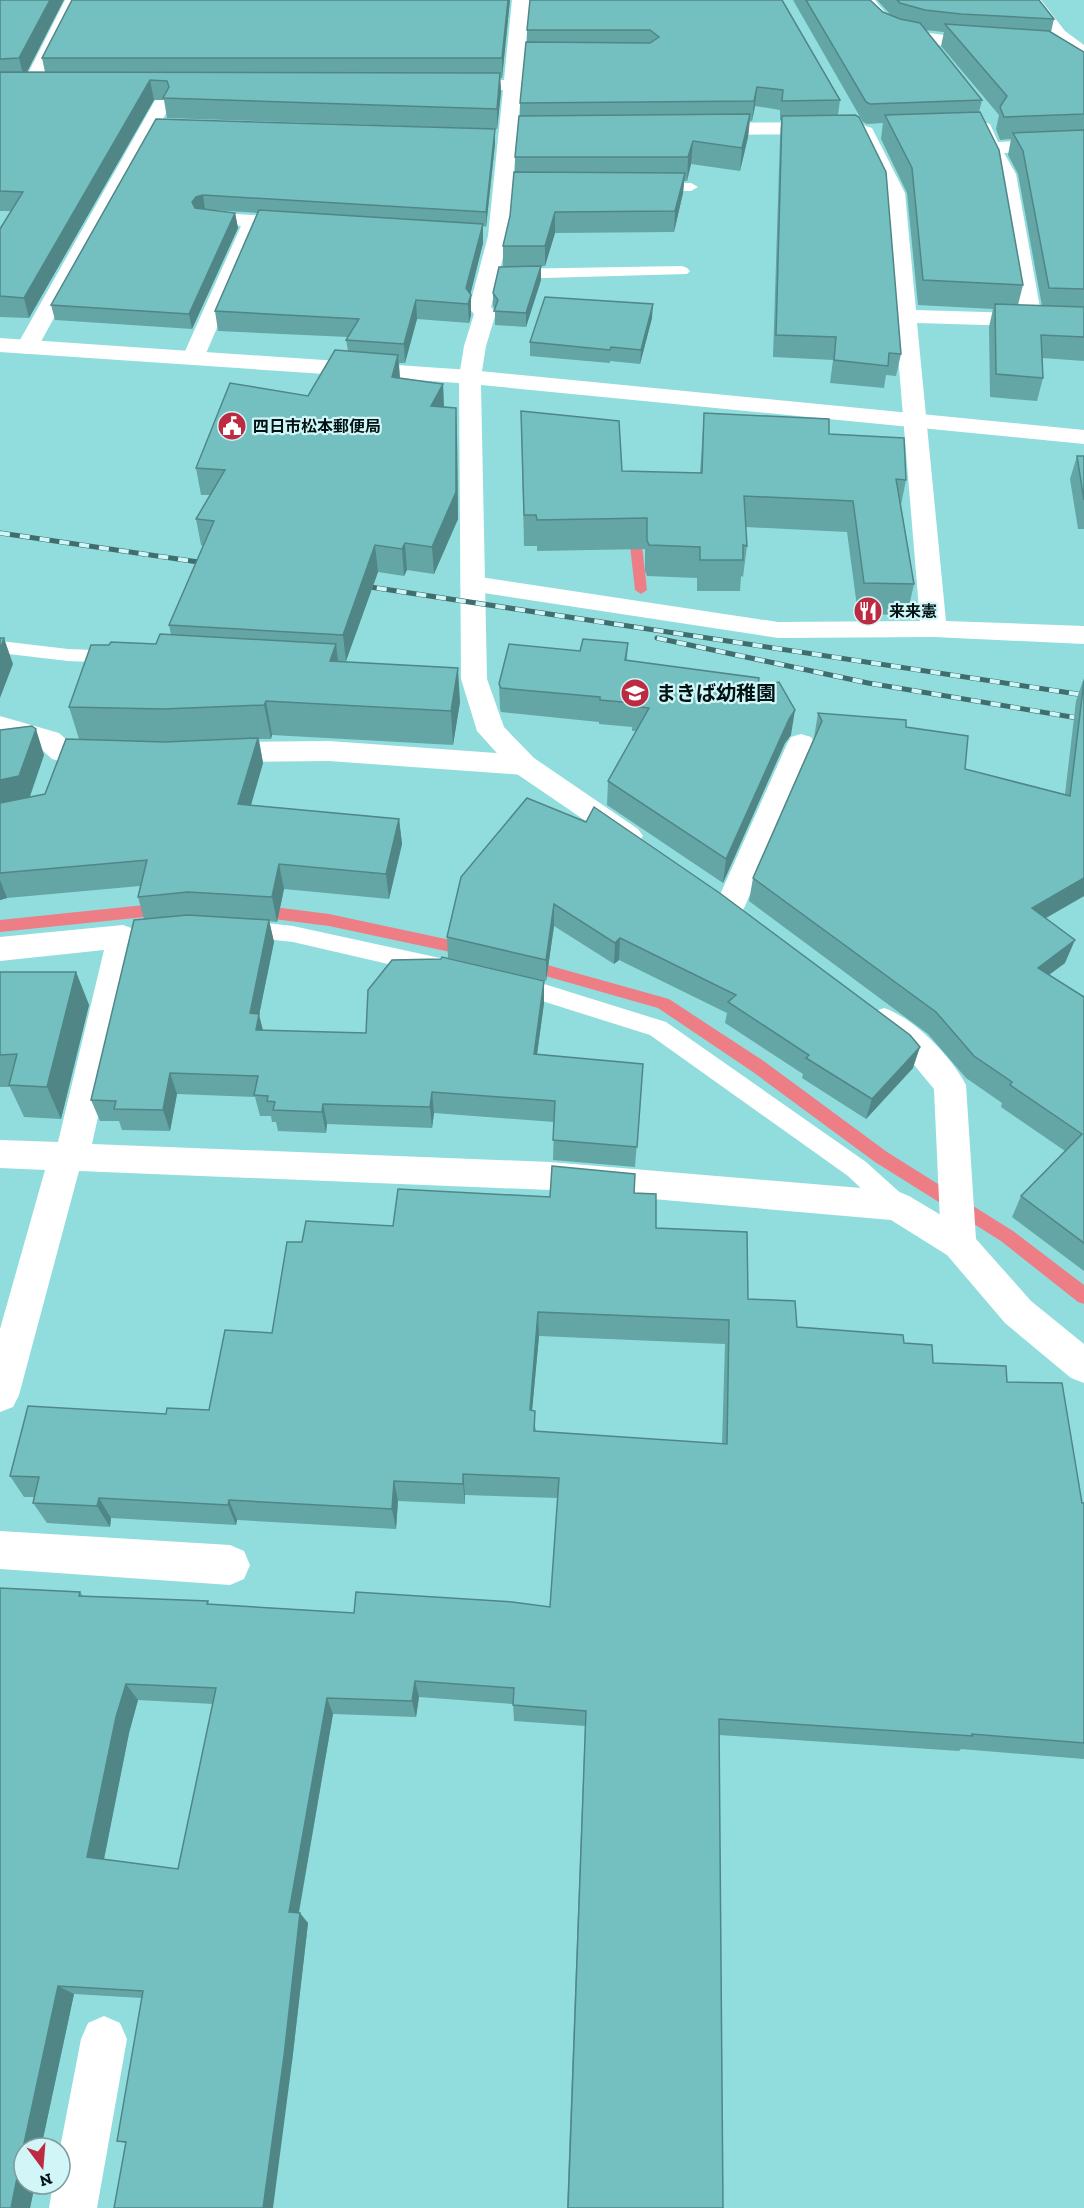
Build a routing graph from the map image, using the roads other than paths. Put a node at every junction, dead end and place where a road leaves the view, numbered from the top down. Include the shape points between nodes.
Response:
1 (74, 0) edge
2 (521, 0) edge
3 (866, 0) edge
4 (1032, 0) edge
5 (926, 37) junction
6 (1002, 43) edge
7 (1049, 45) edge
8 (1084, 54) edge
9 (944, 62) edge
10 (1084, 68) edge
11 (10, 85) edge
12 (31, 85) junction
13 (442, 85) edge
14 (513, 85) junction
15 (54, 86) edge
16 (148, 86) edge
17 (172, 86) junction
18 (195, 86) edge
19 (854, 123) junction
20 (151, 124) junction
21 (175, 125) edge
22 (687, 129) edge
23 (948, 129) edge
24 (580, 130) edge
25 (889, 131) edge
26 (508, 134) junction
27 (484, 137) edge
28 (1084, 144) edge
29 (991, 147) junction
30 (632, 187) edge
31 (691, 187) dead end
32 (206, 218) edge
33 (254, 221) junction
34 (323, 226) edge
35 (475, 235) edge
36 (498, 236) junction
37 (682, 271) dead end
38 (488, 274) junction
39 (904, 316) junction
40 (1030, 319) junction
41 (1084, 321) edge
42 (0, 345) edge
43 (27, 347) junction
44 (193, 358) junction
45 (470, 377) junction
46 (915, 420) junction
47 (1084, 437) edge
48 (473, 584) junction
49 (934, 629) junction
50 (1084, 635) edge
51 (0, 647) edge
52 (136, 658) edge
53 (0, 724) edge
54 (801, 744) dead end
55 (62, 752) junction
56 (127, 753) edge
57 (192, 754) edge
58 (524, 765) junction
59 (52, 781) edge
60 (652, 852) edge
61 (730, 907) edge
62 (222, 927) edge
63 (0, 949) edge
64 (462, 972) edge
65 (495, 980) edge
66 (860, 1004) edge
67 (0, 1154) edge
68 (69, 1156) junction
69 (897, 1206) junction
70 (958, 1235) junction
71 (1084, 1366) edge
72 (0, 1395) edge
73 (0, 1550) edge
74 (230, 1565) dead end
75 (104, 2039) dead end
76 (73, 2208) edge

1 - 12 street
2 - 14 street via 522,56
3 - 5 street via 886,25 898,32
4 - 8 street via 1059,35
5 - 6 street
5 - 9 street
7 - 10 street
11 - 12 street
12 - 15 street
13 - 14 street
14 - 26 street
16 - 17 street
17 - 18 street
17 - 20 street
19 - 22 street
19 - 25 street
19 - 39 street via 895,194
20 - 21 street
20 - 43 street
23 - 29 street via 984,120
24 - 26 street
26 - 27 street
26 - 36 street via 509,187
28 - 29 street
29 - 40 street via 1006,174
30 - 31 lane
32 - 33 street
33 - 34 street
33 - 44 street
35 - 36 street
36 - 38 street
37 - 38 lane
38 - 45 street via 480,308 485,313
39 - 40 street
39 - 46 street
40 - 41 street
42 - 43 street
43 - 44 street
44 - 45 street
45 - 46 street
45 - 48 street
46 - 47 street
46 - 49 street
48 - 49 street via 778,630
48 - 58 street via 462,678 491,731
49 - 50 street
51 - 52 lane
53 - 55 street via 49,740
54 - 61 street
55 - 56 street
55 - 59 street
57 - 58 street via 329,751
58 - 60 street
62 - 64 lane via 293,934
63 - 68 street via 132,935
65 - 69 lane via 658,1028 857,1169
66 - 70 street via 916,1045 950,1085
67 - 68 street
68 - 69 street via 550,1176
68 - 72 street
69 - 70 street
70 - 71 street via 1018,1312
73 - 74 street
75 - 76 street

